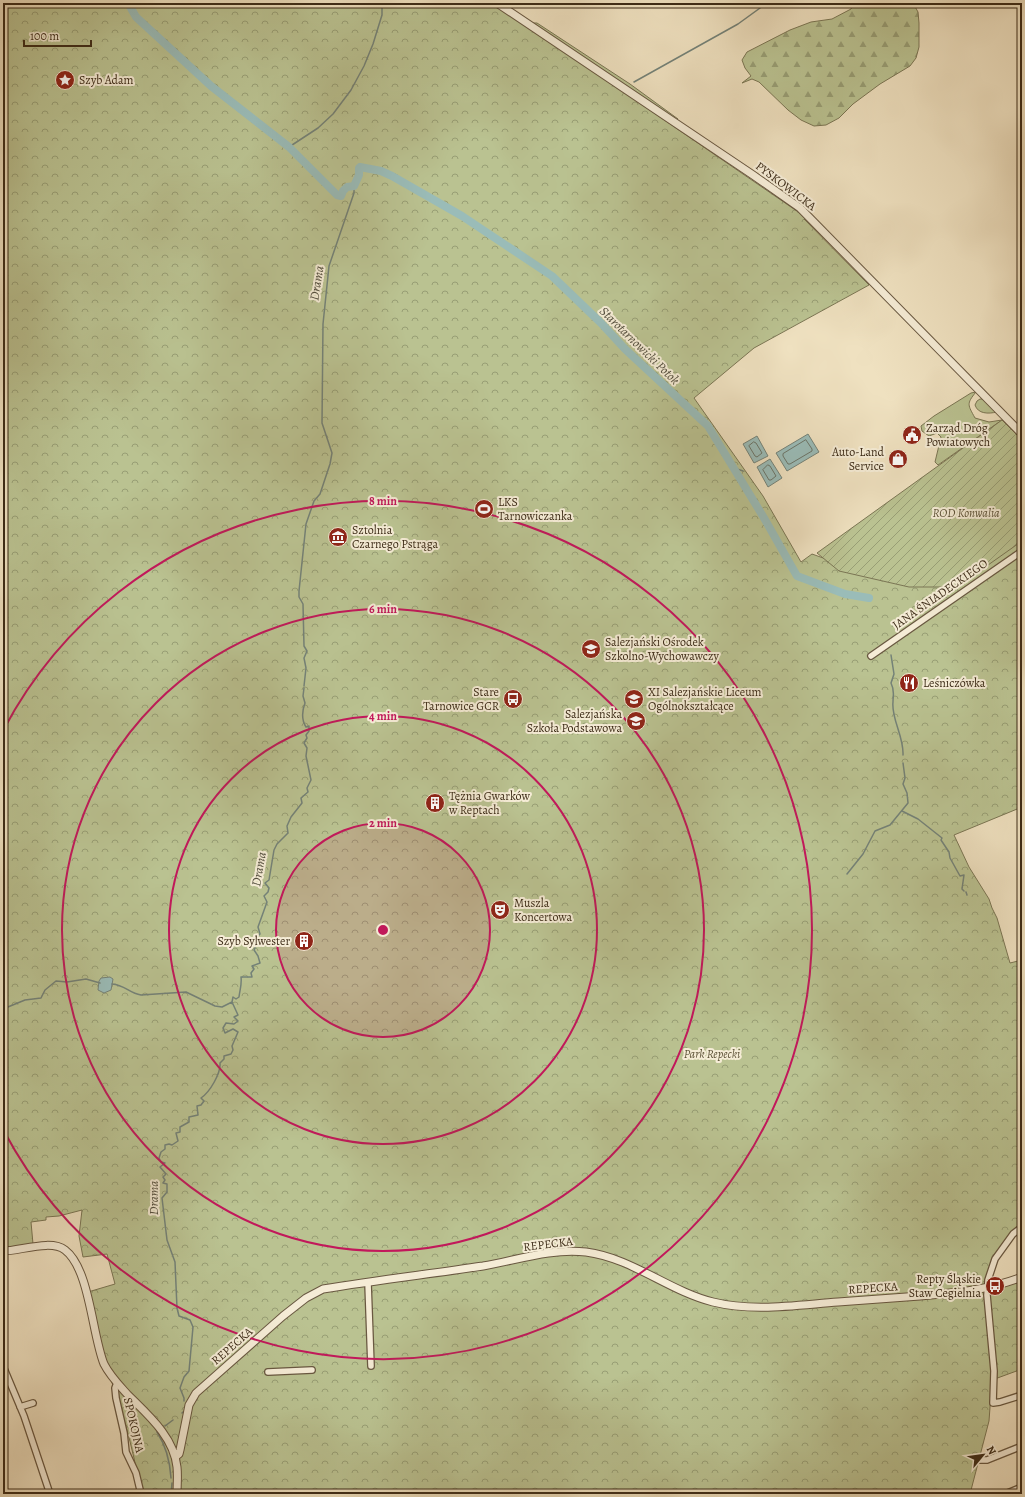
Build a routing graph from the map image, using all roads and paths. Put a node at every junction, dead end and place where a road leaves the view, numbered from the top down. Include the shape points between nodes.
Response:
1 (497, 3) edge
2 (1022, 434) edge
3 (1022, 551) edge
4 (871, 656) dead end
5 (1022, 1227) edge
6 (3, 1251) edge
7 (1022, 1277) edge
8 (368, 1283) junction
9 (988, 1288) junction
10 (3, 1366) edge
11 (371, 1366) dead end
12 (312, 1370) dead end
13 (268, 1372) dead end
14 (117, 1383) junction
15 (1022, 1395) edge
16 (33, 1403) dead end
17 (20, 1407) junction
18 (1022, 1446) edge
19 (175, 1457) junction
20 (980, 1460) dead end
21 (1022, 1487) edge
22 (50, 1494) edge
23 (141, 1494) edge
24 (177, 1494) edge
25 (1005, 1494) edge

1 - 2 street, PYSKOWICKA via 800,208
3 - 4 street, JANA ŚNIADECKIEGO
5 - 9 street via 1013,1234 995,1260
6 - 14 street via 54,1245 70,1255 87,1294 100,1353
7 - 9 street, REPECKA
8 - 9 street, REPECKA via 548,1253 574,1251 597,1254 623,1263 700,1298 730,1306 885,1299
8 - 11 street
8 - 19 street, REPECKA via 324,1289 306,1298 201,1387 191,1401 179,1454
9 - 15 street via 994,1403
10 - 17 street
12 - 13 street
14 - 19 street via 157,1425
14 - 23 street, SPOKOJNA via 116,1398 126,1452 136,1473
16 - 17 street
17 - 22 street
18 - 20 street via 987,1460
19 - 24 street
21 - 25 street

